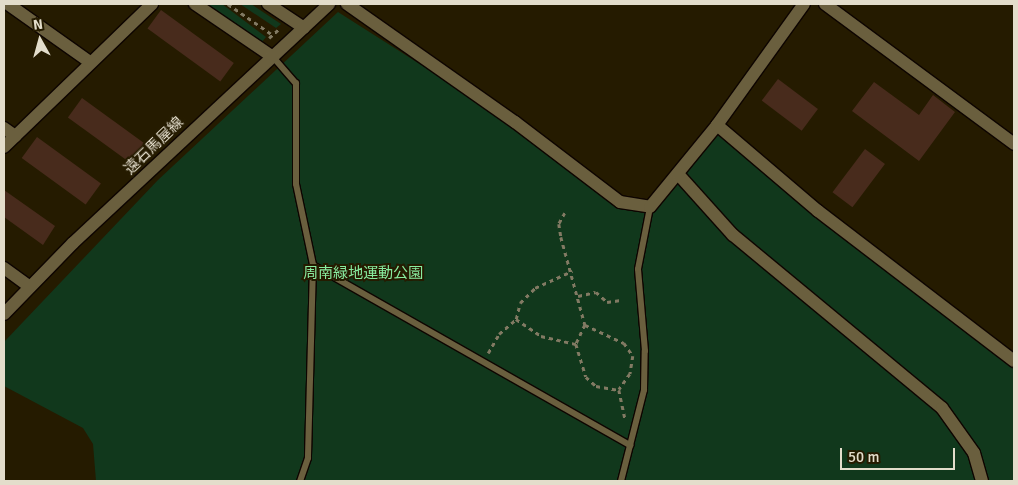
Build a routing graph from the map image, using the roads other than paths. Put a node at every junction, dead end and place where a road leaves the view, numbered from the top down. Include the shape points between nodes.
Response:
1 (8, 4) edge
2 (152, 4) edge
3 (195, 4) edge
4 (268, 4) edge
5 (329, 4) edge
6 (347, 4) edge
7 (804, 4) edge
8 (825, 4) edge
9 (304, 28) junction
10 (272, 57) junction
11 (90, 62) junction
12 (717, 125) junction
13 (4, 128) edge
14 (15, 136) junction
15 (1014, 144) edge
16 (4, 147) edge
17 (678, 174) junction
18 (650, 207) junction
19 (313, 265) junction
20 (4, 268) edge
21 (30, 287) junction
22 (4, 314) edge
23 (1013, 359) edge
24 (630, 445) junction
25 (300, 481) edge
26 (621, 481) edge
27 (982, 481) edge

1 - 11 street
2 - 11 street
3 - 10 street
4 - 9 street
5 - 9 street, 遠石馬屋線
6 - 18 street via 515,122 620,202
7 - 12 street
8 - 15 street
9 - 10 street, 遠石馬屋線
10 - 19 lane via 296,83 296,184
10 - 21 street, 遠石馬屋線
11 - 14 street
12 - 17 street
12 - 23 street via 818,211
13 - 14 street
14 - 16 street
17 - 18 street
17 - 27 street via 733,235 942,408 974,453
18 - 24 lane via 638,269 645,351 644,390
19 - 24 lane
19 - 25 lane via 308,458
20 - 21 street
21 - 22 street, 遠石馬屋線
24 - 26 lane

